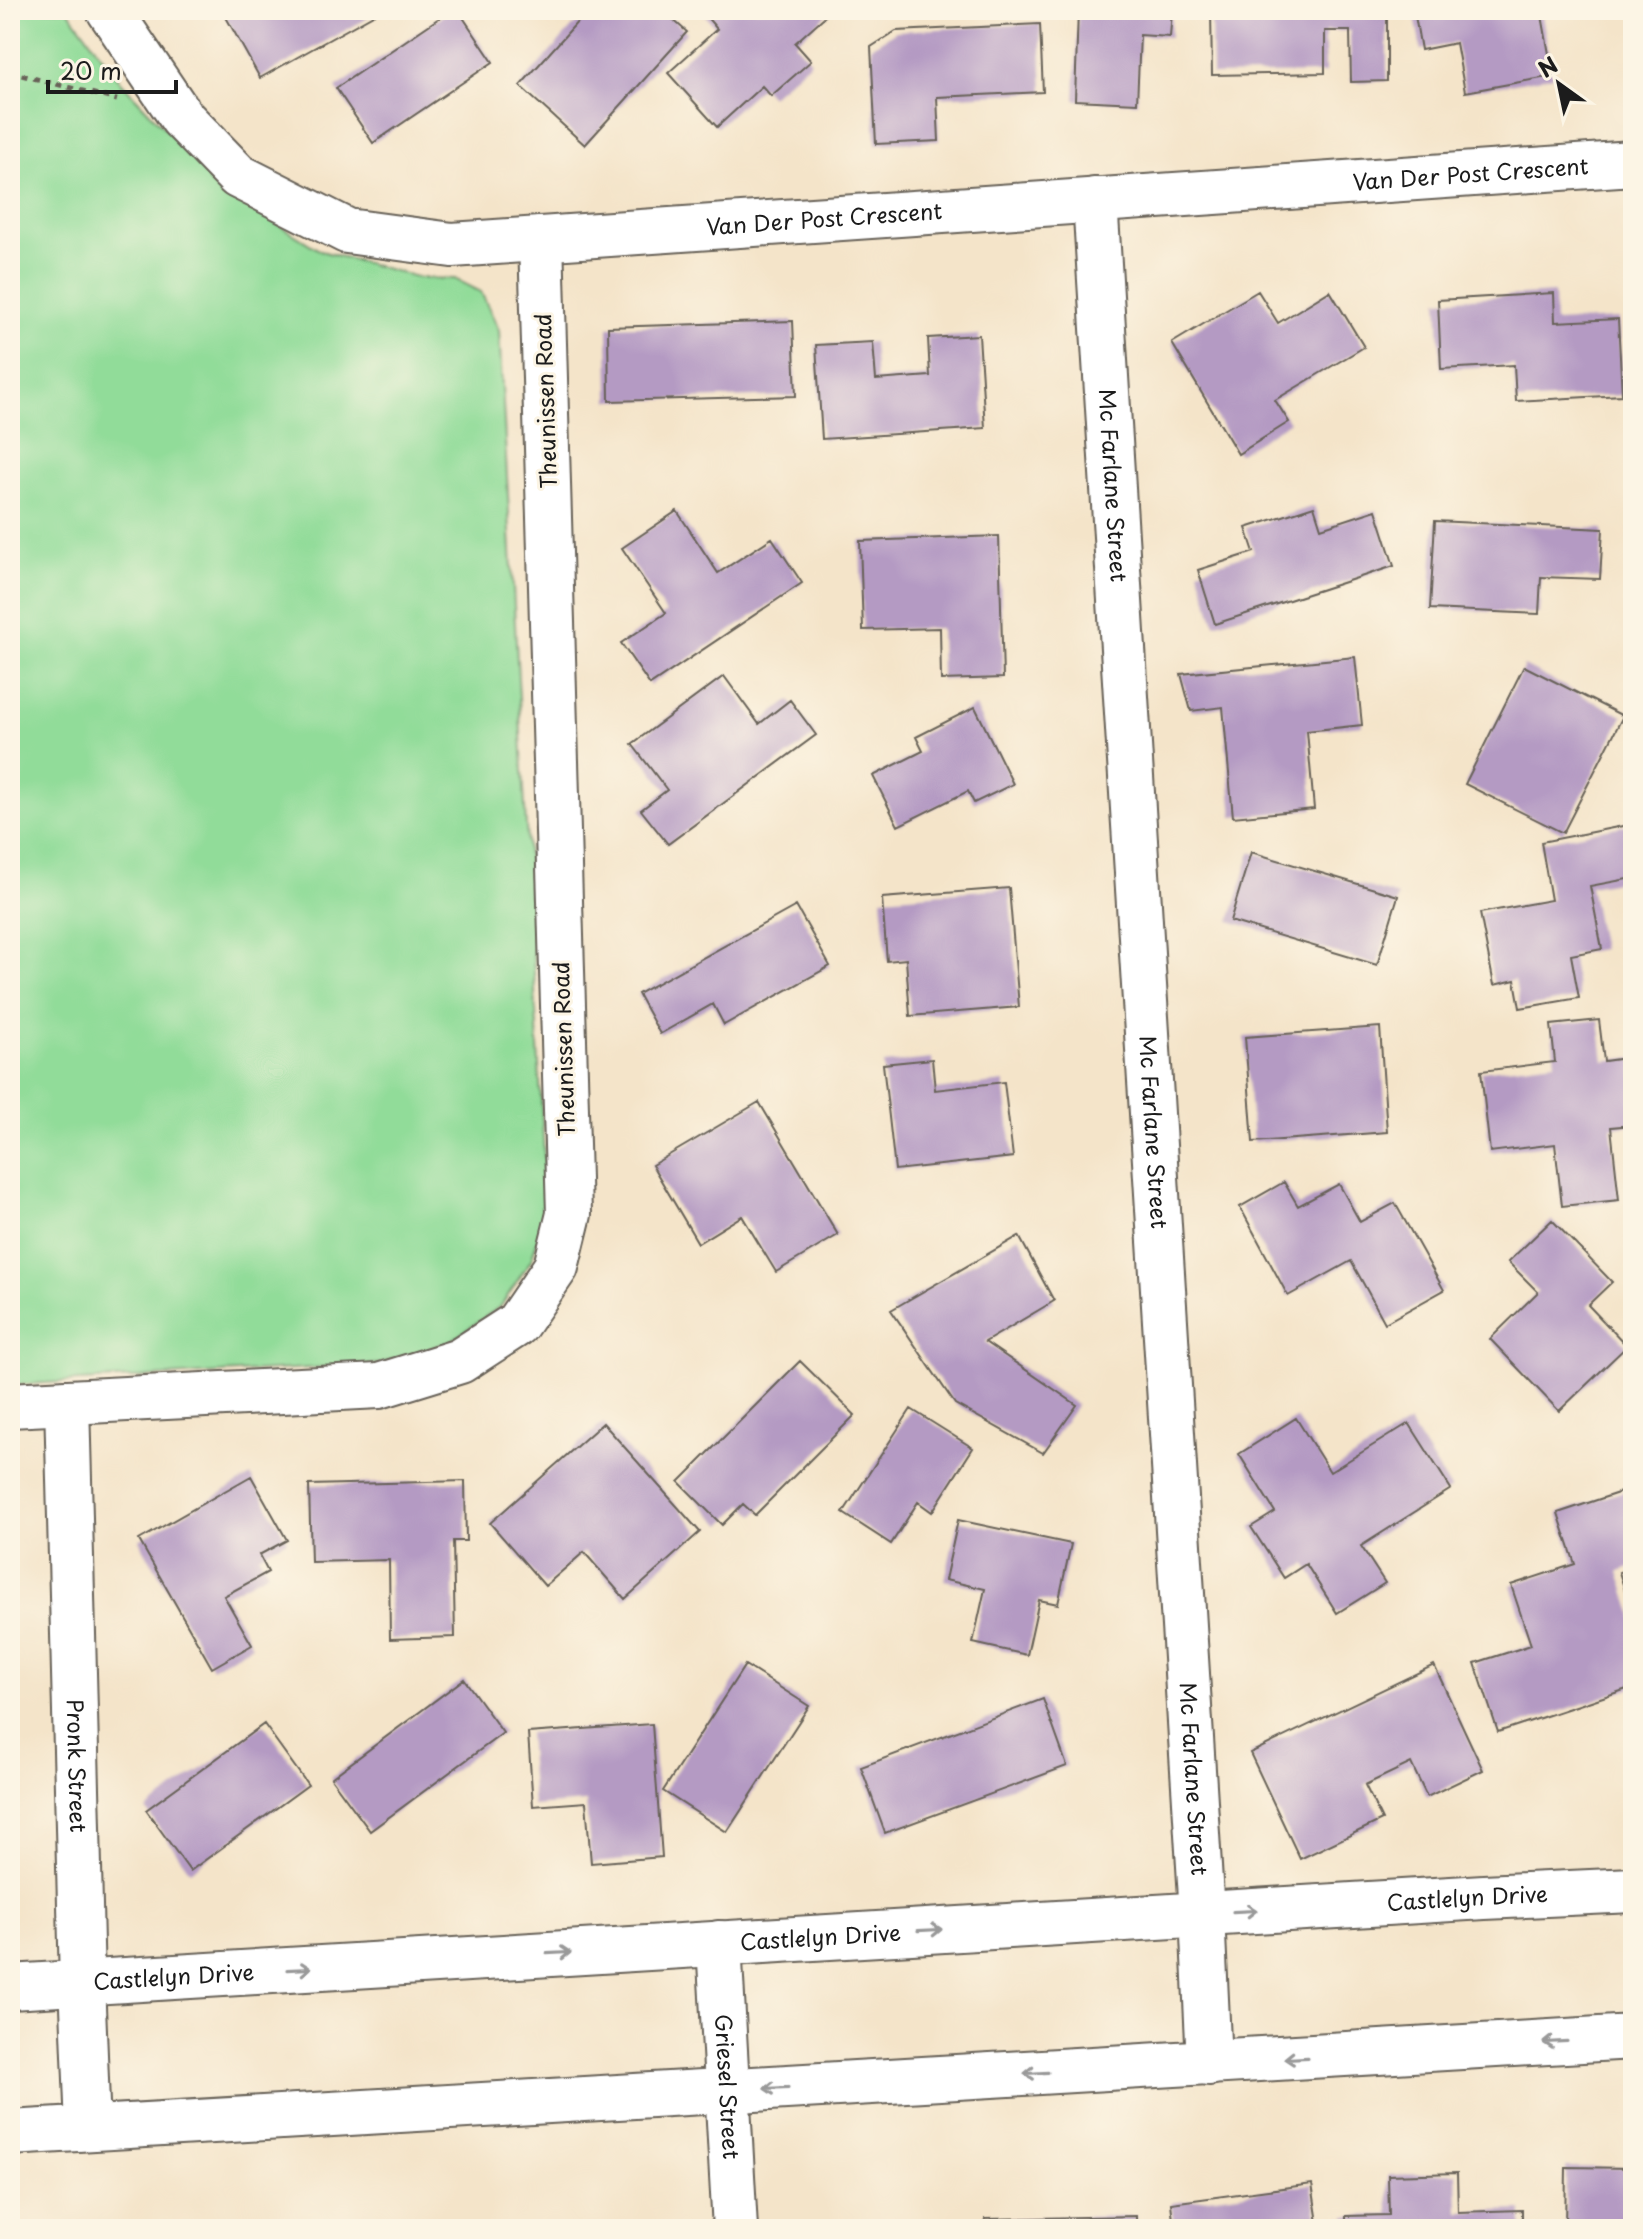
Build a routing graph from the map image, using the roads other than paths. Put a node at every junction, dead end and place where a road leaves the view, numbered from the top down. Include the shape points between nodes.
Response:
1 (109, 10) edge
2 (1633, 163) edge
3 (1095, 200) junction
4 (541, 239) junction
5 (67, 1402) junction
6 (10, 1405) edge
7 (1623, 1887) edge
8 (1202, 1914) junction
9 (719, 1943) junction
10 (82, 1982) junction
11 (10, 1987) edge
12 (1633, 2037) edge
13 (1209, 2063) junction
14 (727, 2091) junction
15 (88, 2128) junction
16 (10, 2133) edge
17 (735, 2229) edge

1 - 4 street, Van Der Post Crescent via 182,118 238,176 347,231 452,245
2 - 3 street, Van Der Post Crescent
3 - 4 street, Van Der Post Crescent
3 - 8 street, Mc Farlane Street
4 - 5 street, Theunissen Road via 569,1214 556,1267 517,1324 460,1361 379,1386
5 - 6 street, Theunissen Road
5 - 10 street, Pronk Street
8 -> 7 street, Castlelyn Drive
9 -> 8 street, Castlelyn Drive
8 - 13 street, Mc Farlane Street
10 -> 9 street, Castlelyn Drive
9 - 14 street, Griesel Street
10 - 11 street, Castlelyn Drive
10 - 15 street, Pronk Street
12 -> 13 street
13 -> 14 street
14 - 15 street
14 - 17 street, Griesel Street
15 - 16 street

